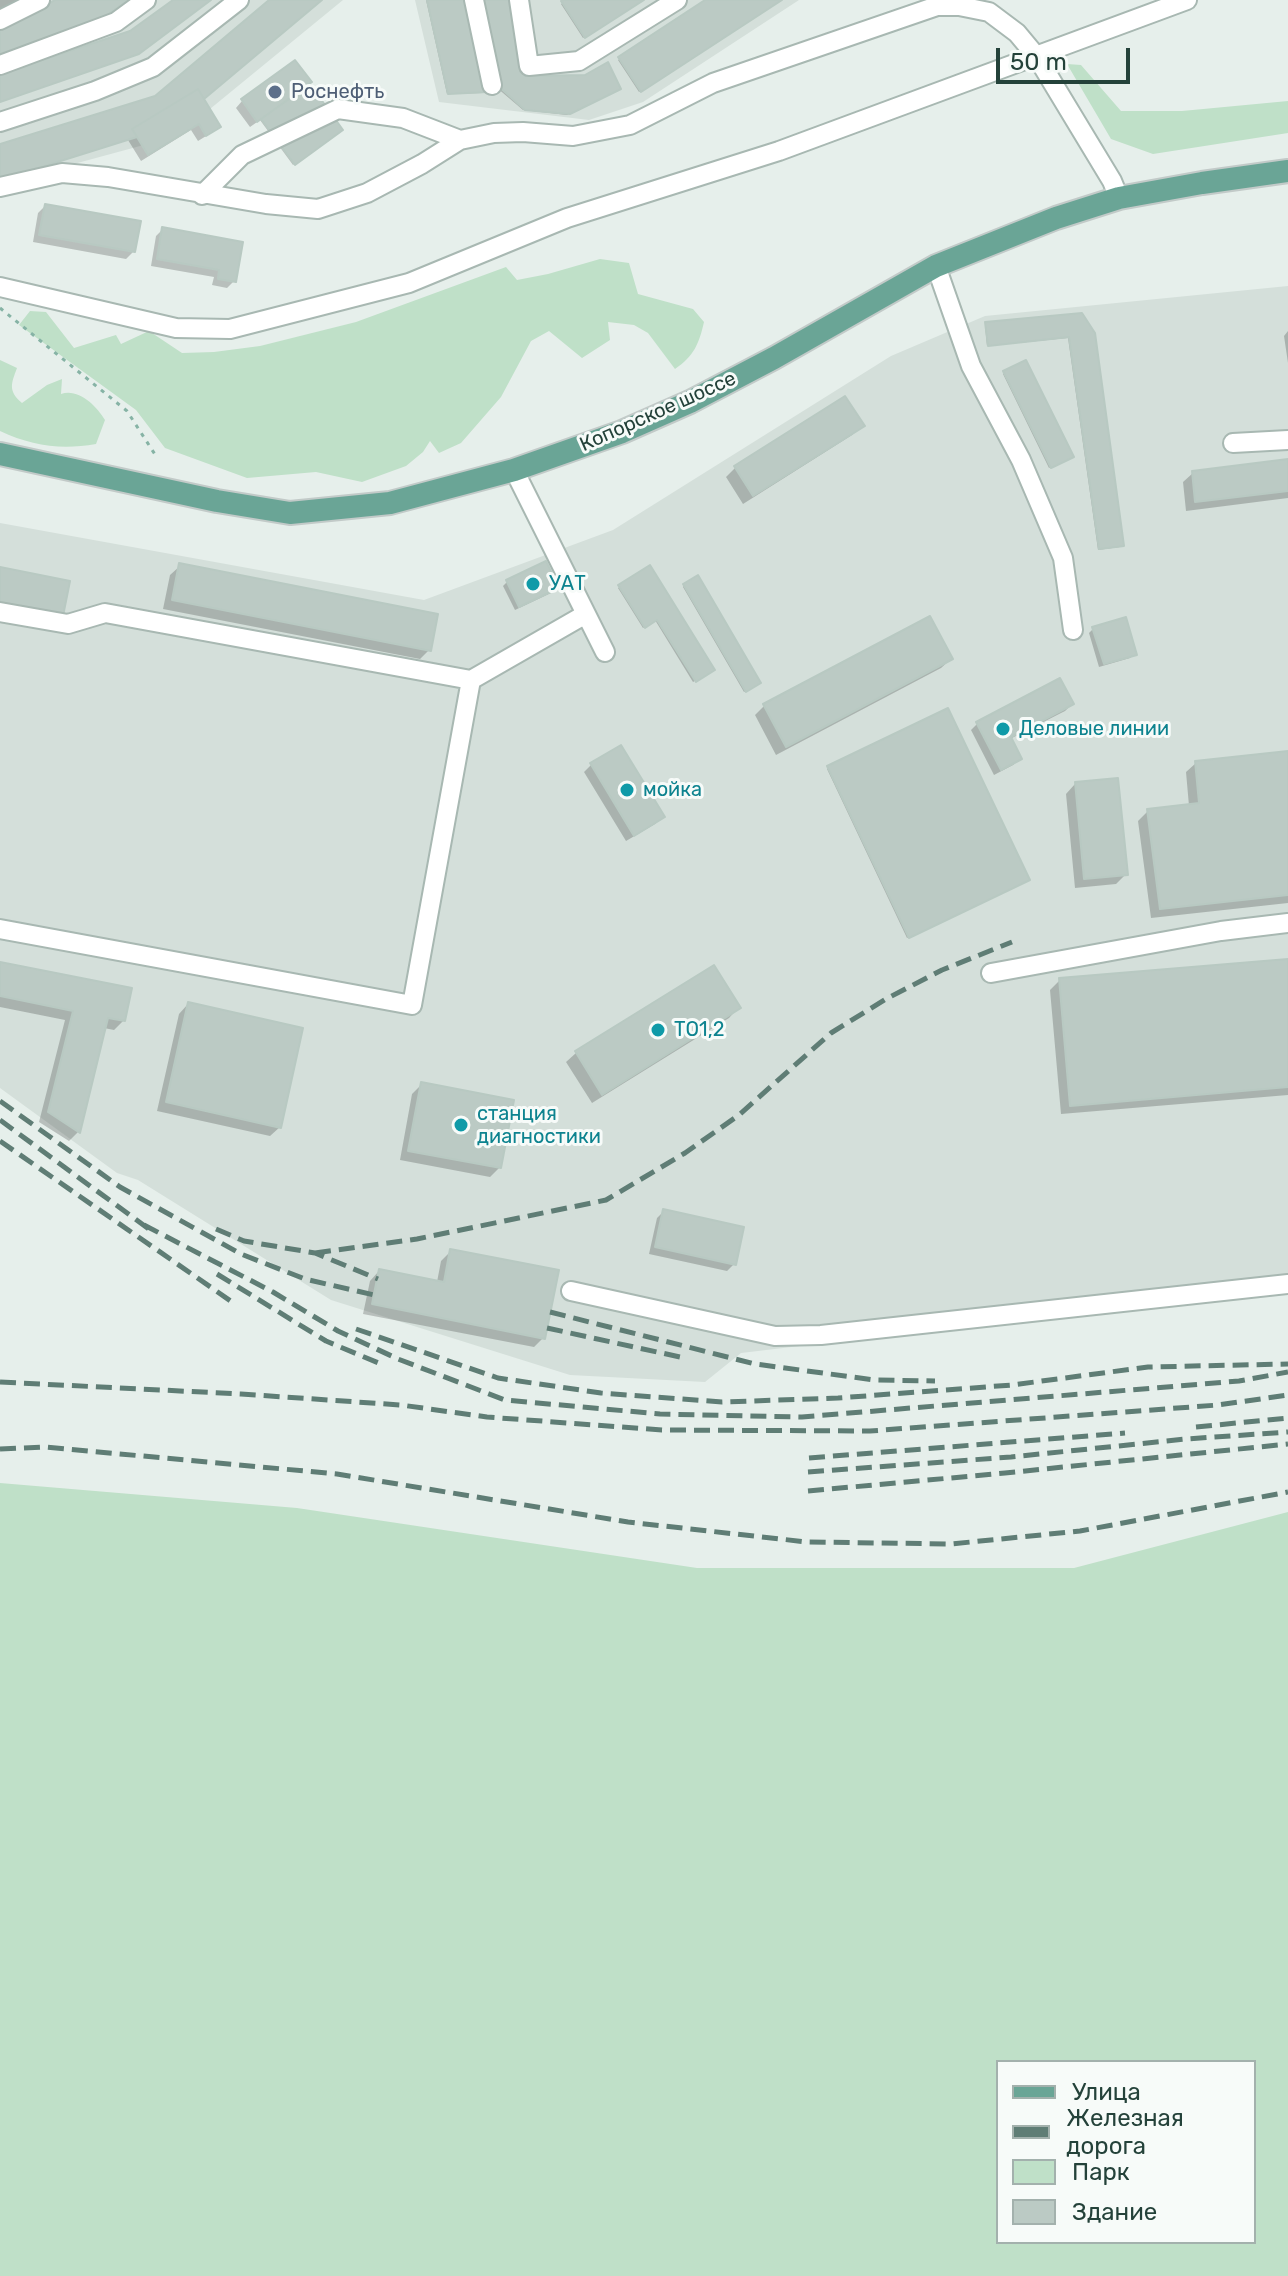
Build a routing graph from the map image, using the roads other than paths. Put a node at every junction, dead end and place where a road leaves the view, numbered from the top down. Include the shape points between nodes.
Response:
1 (40, 0) edge
2 (146, 0) edge
3 (239, 0) edge
4 (474, 0) edge
5 (538, 0) edge
6 (677, 0) edge
7 (1185, 0) edge
8 (957, 2) edge
9 (520, 6) edge
10 (0, 20) edge
11 (1037, 57) junction
12 (0, 65) edge
13 (492, 85) dead end
14 (0, 122) edge
15 (460, 140) junction
16 (1288, 171) edge
17 (0, 187) edge
18 (202, 195) junction
19 (1119, 198) junction
20 (936, 266) junction
21 (0, 287) edge
22 (1288, 440) edge
23 (1233, 443) dead end
24 (0, 454) edge
25 (514, 470) junction
26 (0, 612) edge
27 (586, 614) junction
28 (1073, 630) dead end
29 (605, 652) dead end
30 (471, 680) junction
31 (1288, 923) edge
32 (0, 929) edge
33 (991, 973) dead end
34 (1288, 1284) edge
35 (571, 1291) dead end

1 - 10 street
2 - 12 street via 116,22
3 - 14 street via 153,67
4 - 13 street
5 - 9 street
6 - 9 street via 579,61 529,66
7 - 11 street
8 - 11 street via 989,12
8 - 15 street via 713,83 630,125 573,136 494,133
11 - 19 street
11 - 21 street via 779,151 567,218 409,283 230,329 176,328
15 - 18 street via 367,193 318,209
15 - 18 street via 403,118 338,109 242,155
16 - 19 main road, Копорское шоссе
17 - 18 street via 62,173
19 - 20 main road, Копорское шоссе
20 - 25 main road, Копорское шоссе via 690,402
20 - 28 street via 971,366 1021,460 1063,558
22 - 23 street
24 - 25 main road, Копорское шоссе via 290,513 390,503
25 - 27 street
26 - 30 street via 68,624 105,613
27 - 29 street
27 - 30 street
30 - 32 street via 412,1005
31 - 33 street
34 - 35 street via 791,1336

